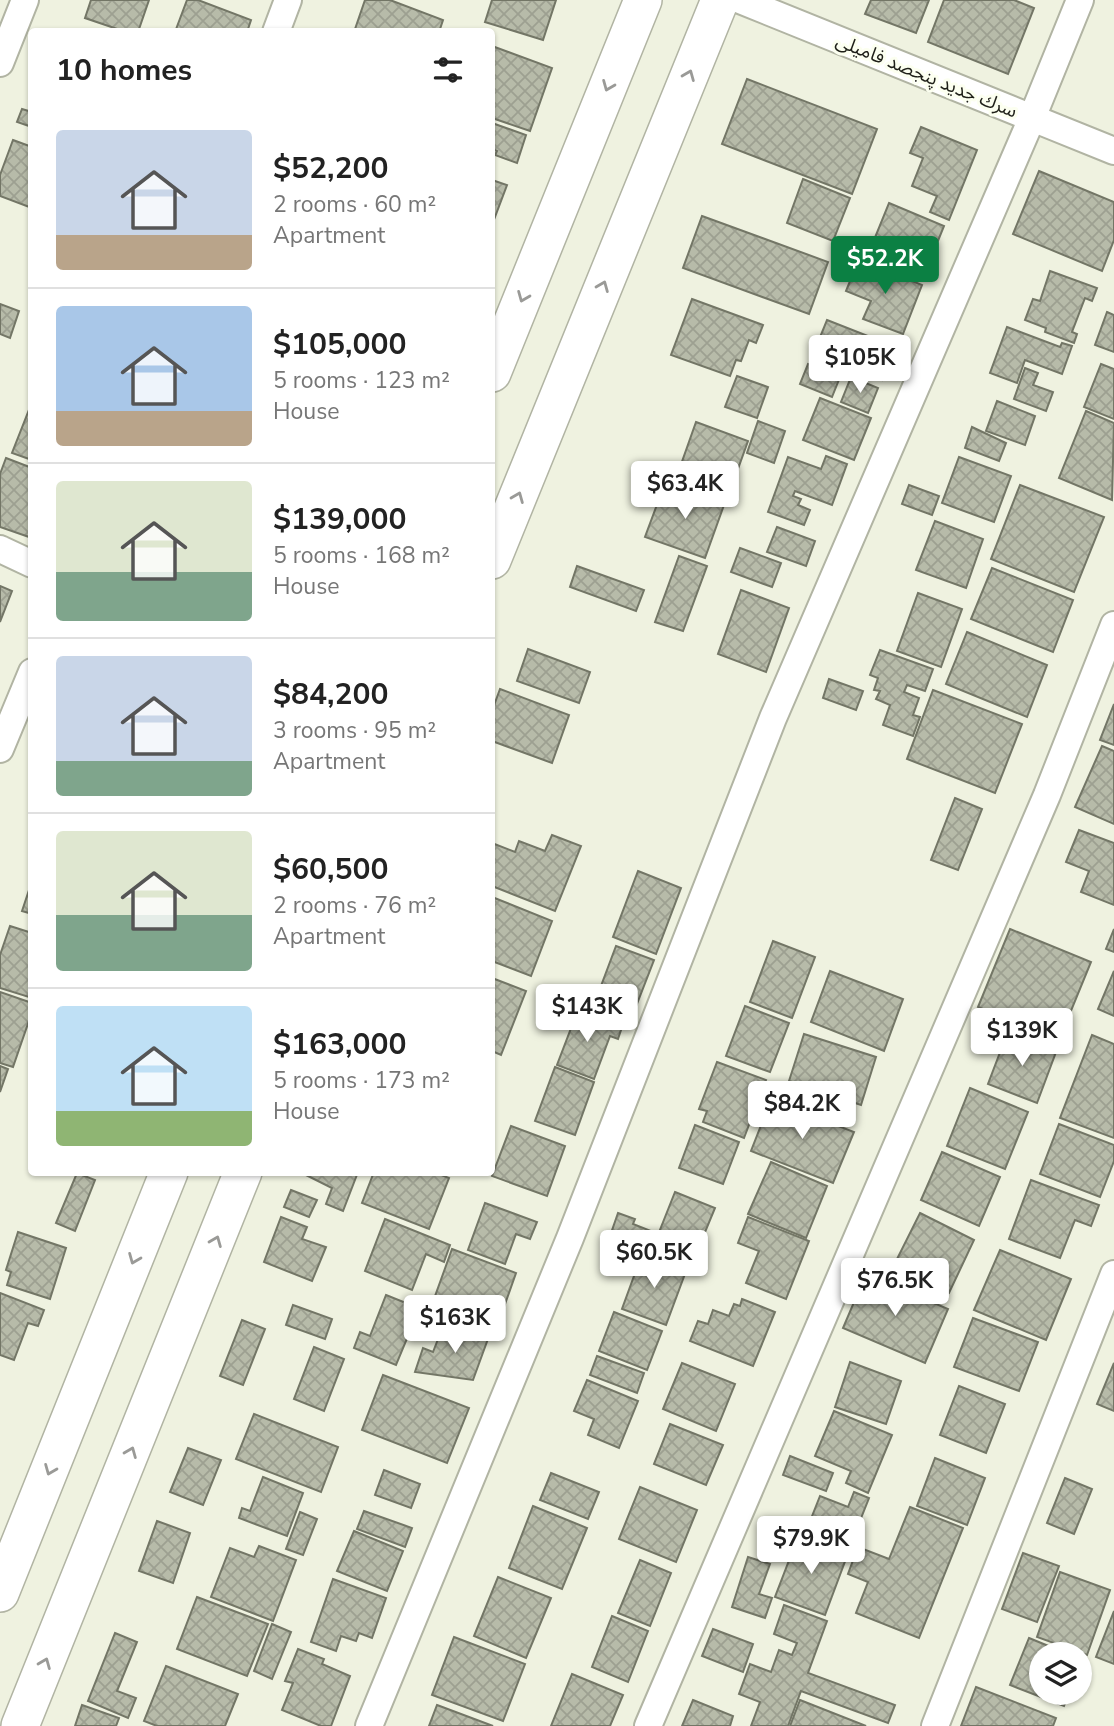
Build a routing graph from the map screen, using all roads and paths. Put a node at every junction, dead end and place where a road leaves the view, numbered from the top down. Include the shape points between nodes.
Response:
1 (25, 0) edge
2 (288, 0) edge
3 (643, 0) edge
4 (720, 0) edge
5 (740, 0) edge
6 (1080, 0) edge
7 (278, 28) edge
8 (0, 63) edge
9 (1032, 118) junction
10 (1114, 151) edge
11 (495, 366) edge
12 (0, 549) edge
13 (495, 553) edge
14 (28, 562) edge
15 (1114, 625) edge
16 (28, 682) edge
17 (0, 749) edge
18 (167, 1176) edge
19 (241, 1176) edge
20 (1114, 1274) edge
21 (0, 1593) edge
22 (20, 1726) edge
23 (369, 1726) edge
24 (648, 1726) edge
25 (935, 1726) edge

1 - 8 street
2 - 7 street
3 -> 11 main road
13 -> 4 main road
5 - 9 street, سرك جدید پنجصد فامیلی
6 - 9 street
9 - 10 street, سرك جدید پنجصد فامیلی
9 - 23 street via 773,718 570,1238
12 - 14 street
15 - 24 street via 1047,795
16 - 17 street
18 -> 21 main road
22 -> 19 main road
20 - 25 street

